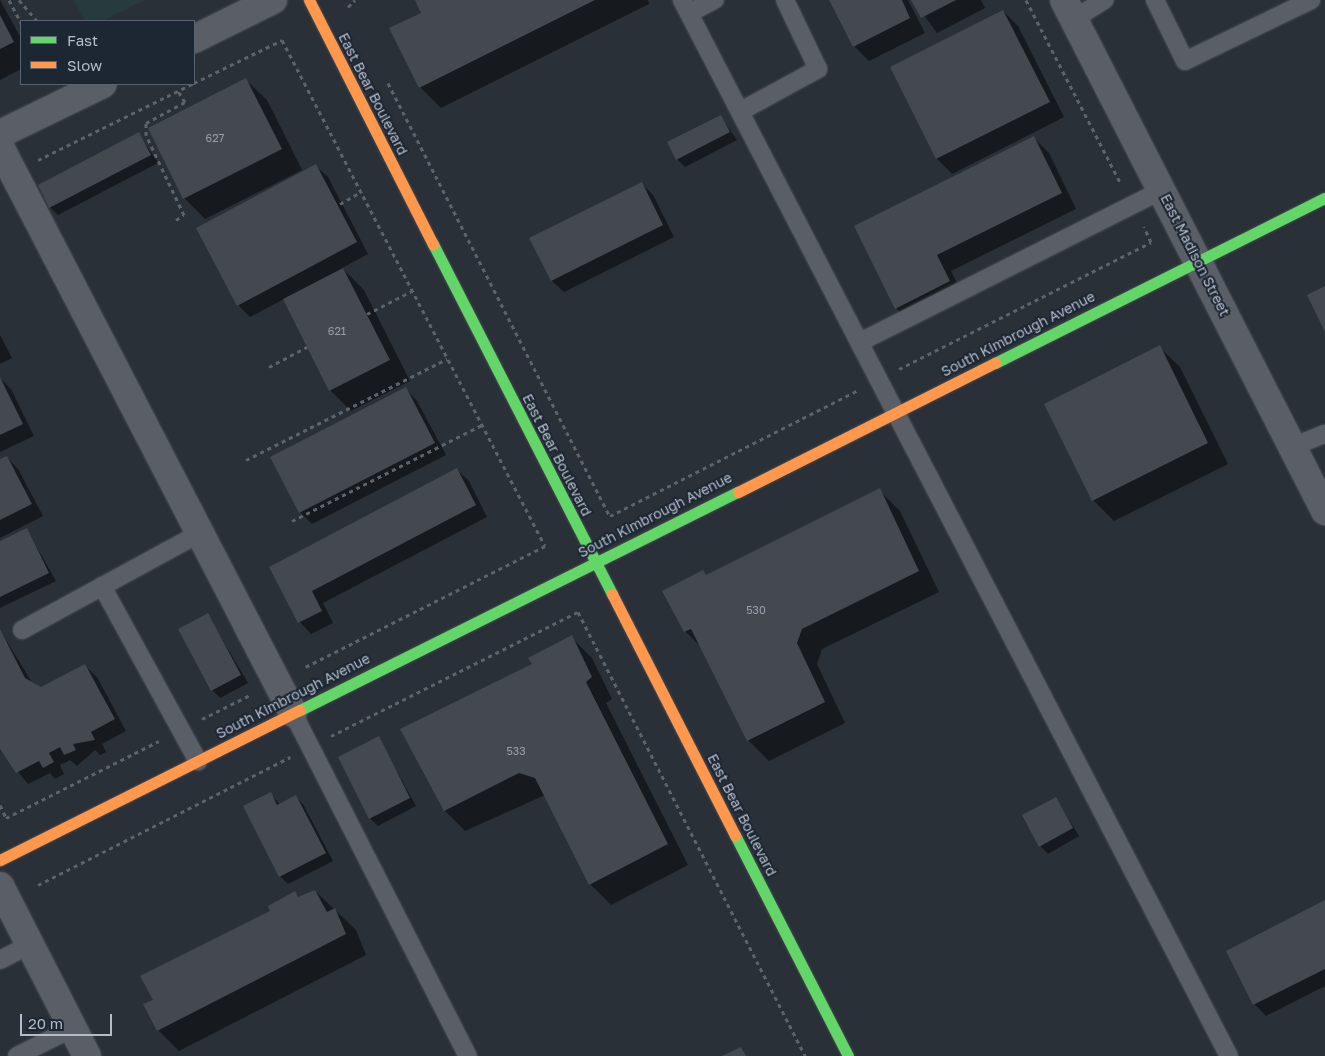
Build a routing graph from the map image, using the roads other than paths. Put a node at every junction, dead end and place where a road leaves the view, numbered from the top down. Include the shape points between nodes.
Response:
1 (273, 0) edge
2 (309, 0) edge
3 (715, 0) edge
4 (785, 0) edge
5 (1105, 0) edge
6 (1155, 0) edge
7 (1310, 0) edge
8 (686, 7) edge
9 (1069, 9) edge
10 (195, 39) edge
11 (101, 85) edge
12 (741, 111) junction
13 (0, 134) edge
14 (0, 147) edge
15 (1162, 190) junction
16 (1325, 198) edge
17 (1199, 260) junction
18 (862, 341) junction
19 (898, 410) junction
20 (1325, 434) edge
21 (1292, 447) junction
22 (1325, 511) edge
23 (200, 533) junction
24 (595, 561) junction
25 (102, 586) junction
26 (22, 630) dead end
27 (293, 713) junction
28 (198, 761) junction
29 (0, 860) edge
30 (0, 886) edge
31 (30, 945) junction
32 (0, 960) edge
33 (72, 1028) junction
34 (17, 1056) edge
35 (87, 1056) edge
36 (468, 1056) edge
37 (848, 1056) edge
38 (1229, 1056) edge

1 - 10 street
2 - 24 main road, East Bear Boulevard
3 - 8 lane
4 - 12 lane via 818,69
5 - 9 lane
6 - 7 lane via 1185,61
8 - 12 lane
9 - 15 street, East Madison Street
11 - 13 street
12 - 18 lane
14 - 23 street
15 - 17 street, East Madison Street
15 - 18 lane
16 - 17 main road, South Kimbrough Avenue
17 - 19 main road, South Kimbrough Avenue
17 - 21 street, East Madison Street
18 - 19 lane
19 - 24 main road, South Kimbrough Avenue
19 - 38 lane
20 - 21 lane
21 - 22 street, East Madison Street
23 - 25 lane
23 - 27 street
24 - 27 main road, South Kimbrough Avenue
24 - 37 main road, East Bear Boulevard
25 - 26 lane
25 - 28 lane
27 - 28 main road, South Kimbrough Avenue
27 - 36 lane
28 - 29 main road, South Kimbrough Avenue
30 - 31 street
31 - 32 lane
31 - 33 street
33 - 34 lane
33 - 35 street

